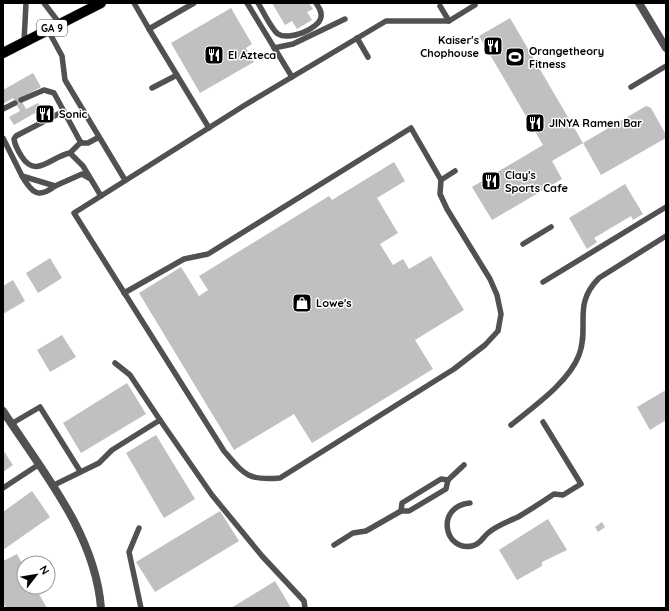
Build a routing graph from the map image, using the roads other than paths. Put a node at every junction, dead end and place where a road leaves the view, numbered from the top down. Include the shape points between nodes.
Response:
1 (26, 3) edge
2 (44, 3) edge
3 (101, 3) edge
4 (134, 3) edge
5 (194, 3) edge
6 (247, 3) edge
7 (258, 3) edge
8 (316, 3) edge
9 (639, 3) edge
10 (475, 5) dead end
11 (440, 6) dead end
12 (345, 19) dead end
13 (449, 21) junction
14 (60, 24) junction
15 (149, 29) junction
16 (48, 30) junction
17 (357, 38) junction
18 (24, 42) junction
19 (274, 48) junction
20 (666, 48) edge
21 (3, 53) edge
22 (368, 57) dead end
23 (666, 66) edge
24 (177, 75) junction
25 (292, 77) junction
26 (631, 87) dead end
27 (152, 88) dead end
28 (21, 100) dead end
29 (15, 103) dead end
30 (3, 110) edge
31 (64, 111) junction
32 (209, 128) junction
33 (99, 137) junction
34 (3, 138) edge
35 (81, 142) junction
36 (15, 145) junction
37 (8, 149) junction
38 (70, 154) junction
39 (455, 171) dead end
40 (22, 176) junction
41 (91, 179) junction
42 (125, 180) junction
43 (441, 180) junction
44 (55, 186) junction
45 (101, 196) junction
46 (666, 207) edge
47 (551, 227) dead end
48 (666, 236) edge
49 (523, 244) dead end
50 (543, 282) dead end
51 (124, 293) junction
52 (115, 363) dead end
53 (3, 411) edge
54 (160, 420) junction
55 (543, 422) dead end
56 (11, 424) junction
57 (511, 425) dead end
58 (38, 465) junction
59 (464, 465) dead end
60 (80, 472) junction
61 (448, 480) junction
62 (52, 486) junction
63 (3, 488) edge
64 (470, 503) dead end
65 (401, 511) junction
66 (139, 528) dead end
67 (334, 545) dead end
68 (101, 608) edge
69 (141, 608) edge
70 (305, 608) edge

1 - 18 lane
2 - 14 lane
3 - 14 main road, GA 9
4 - 15 lane
5 - 15 lane
6 - 19 lane
7 - 8 lane via 276,34 283,37 299,34 318,23 321,12
9 - 20 street
10 - 13 lane
11 - 13 lane
12 - 19 lane via 293,44
13 - 17 lane via 386,21
14 - 16 main road, GA 9
15 - 24 lane
16 - 18 main road, GA 9
16 - 33 lane via 62,56 65,80
17 - 22 lane
17 - 25 lane
18 - 21 main road, GA 9
19 - 25 lane
23 - 26 lane
24 - 27 lane
24 - 32 lane
25 - 32 lane
28 - 31 lane via 44,90 54,93
29 - 30 lane
31 - 35 lane
31 - 36 lane via 16,136
32 - 42 lane
33 - 35 lane via 88,143
33 - 42 lane
34 - 37 lane
35 - 38 lane
36 - 37 lane
36 - 38 lane via 26,164 33,167
37 - 40 lane
38 - 41 lane via 83,166
39 - 43 lane
40 - 44 lane
40 - 44 lane via 29,188 40,193
41 - 44 lane via 82,174
41 - 45 lane
42 - 45 lane
43 - 51 lane via 411,128 208,254 184,259
43 - 51 lane via 440,194 497,295 501,314 498,330 485,345 454,369 280,478 261,480 242,473 224,451
45 - 51 lane via 74,213
46 - 50 lane
47 - 49 lane
48 - 57 lane via 592,285 583,308 582,345 575,365 542,400
52 - 54 lane via 130,375
53 - 56 street
54 - 60 lane
54 - 70 lane via 212,495 262,556 304,601
55 - 64 lane via 580,484 563,496 554,494 488,533 479,544 464,546 452,539 446,526 451,512 456,507
56 - 58 street
56 - 60 lane via 40,407
58 - 62 street
58 - 63 lane
59 - 61 lane
60 - 62 lane
61 - 65 lane via 446,489 409,511
61 - 65 lane via 441,480 402,503
62 - 68 street via 72,515 88,553 100,593
65 - 67 lane via 366,531 353,533
66 - 69 lane via 129,552

